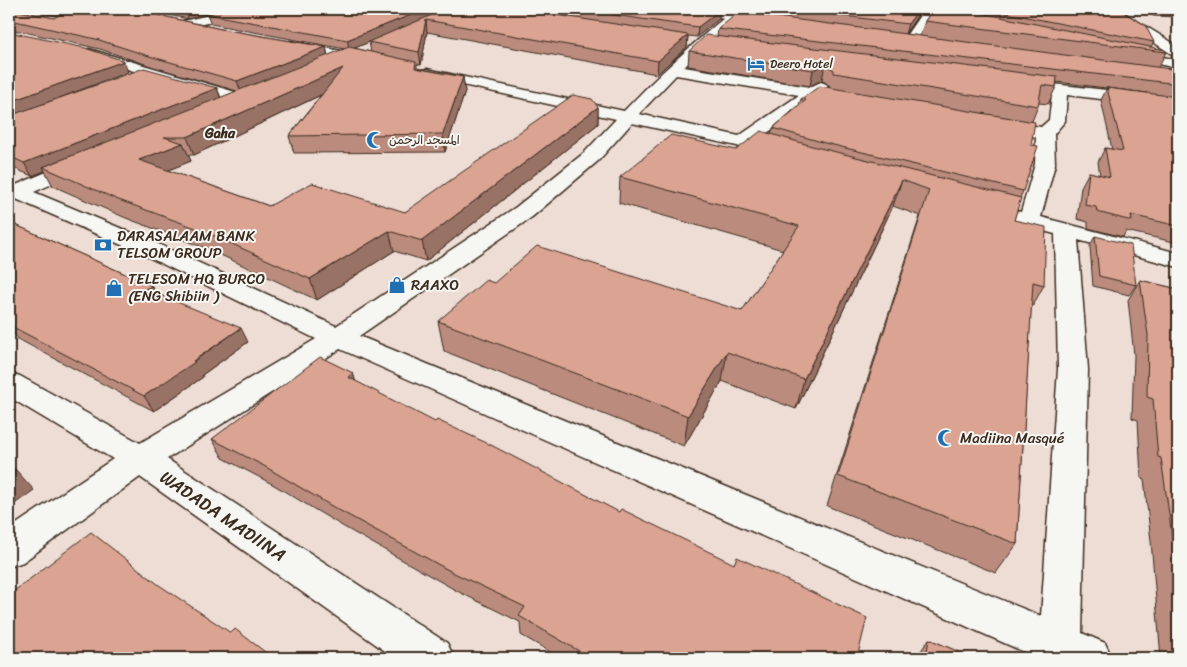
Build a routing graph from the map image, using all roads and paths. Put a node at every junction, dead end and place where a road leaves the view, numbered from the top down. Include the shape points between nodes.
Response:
1 (168, 9) edge
2 (250, 9) edge
3 (678, 9) edge
4 (912, 9) edge
5 (124, 10) edge
6 (931, 10) edge
7 (1114, 11) edge
8 (736, 12) edge
9 (142, 15) junction
10 (981, 23) edge
11 (187, 24) junction
12 (785, 24) edge
13 (225, 33) edge
14 (274, 42) edge
15 (928, 43) edge
16 (376, 46) edge
17 (1177, 47) edge
18 (76, 50) edge
19 (1112, 51) edge
20 (351, 56) junction
21 (1178, 64) edge
22 (390, 65) edge
23 (324, 67) edge
24 (409, 69) edge
25 (674, 70) junction
26 (148, 72) junction
27 (129, 79) edge
28 (830, 79) edge
29 (1000, 83) edge
30 (1060, 90) junction
31 (261, 92) edge
32 (814, 93) junction
33 (243, 99) junction
34 (863, 101) edge
35 (1178, 104) edge
36 (215, 109) edge
37 (630, 116) junction
38 (985, 123) edge
39 (1045, 133) junction
40 (742, 142) junction
41 (98, 158) edge
42 (796, 159) edge
43 (12, 192) edge
44 (962, 203) edge
45 (1029, 220) junction
46 (1066, 230) junction
47 (1178, 260) edge
48 (338, 338) junction
49 (9, 383) edge
50 (140, 459) junction
51 (9, 550) edge
52 (1060, 652) edge
53 (432, 658) edge
54 (1090, 658) edge

1 - 9 street
2 - 11 street
3 - 8 street
4 - 6 street
5 - 9 street
6 - 10 street
6 - 15 street via 904,40
7 - 17 street
7 - 17 street via 1140,17
8 - 12 street
8 - 25 street
9 - 11 street
11 - 13 street
14 - 20 street
16 - 20 street
18 - 26 street
19 - 21 street
20 - 22 street
20 - 23 street
24 - 37 street
25 - 32 street
25 - 37 street
26 - 27 street
26 - 33 street
28 - 32 street
29 - 30 street
30 - 35 street
30 - 39 street via 1057,121
31 - 33 street
32 - 34 street
32 - 40 street
33 - 36 street
37 - 40 street
37 - 48 street via 590,157 530,207
38 - 39 street
39 - 45 street via 1045,164
40 - 42 street
41 - 43 street
43 - 48 street via 148,248
44 - 45 street
45 - 46 street
46 - 47 street
46 - 52 street via 1072,370
48 - 50 street
48 - 52 street
49 - 50 street, WADADA MADIINA
50 - 51 street
50 - 53 street, WADADA MADIINA
52 - 54 street

